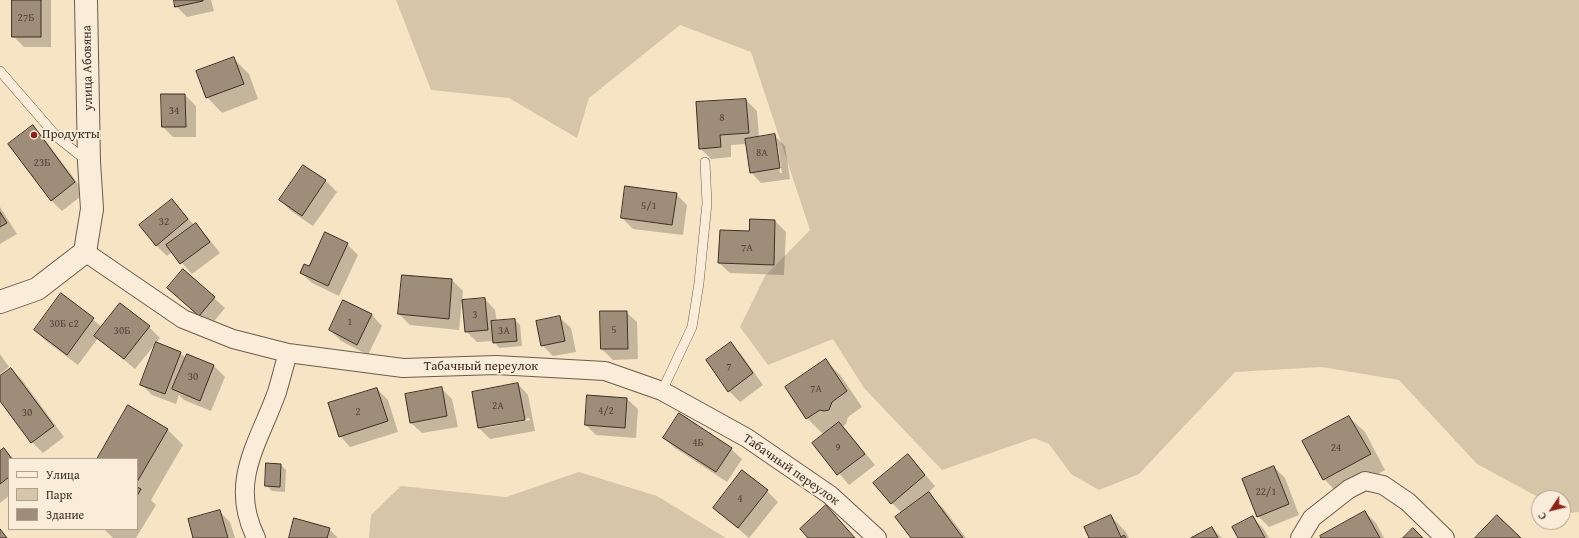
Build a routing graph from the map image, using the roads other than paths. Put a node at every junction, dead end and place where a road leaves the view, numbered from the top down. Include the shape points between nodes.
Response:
1 (86, 0) edge
2 (0, 71) edge
3 (89, 162) junction
4 (705, 162) dead end
5 (85, 252) junction
6 (0, 302) edge
7 (288, 353) junction
8 (662, 391) junction
9 (256, 538) edge
10 (877, 538) edge
11 (1300, 538) edge
12 (1445, 538) edge

1 - 3 street, улица Абовяна
2 - 3 lane via 58,138
3 - 5 street, улица Абовяна via 92,209
4 - 8 lane via 707,203 692,327
5 - 6 street via 37,289
5 - 7 street, Табачный переулок via 184,319 234,339
7 - 8 street, Табачный переулок via 404,368 496,364 605,371
7 - 9 street via 277,392 254,446 244,488 248,523
8 - 10 street, Табачный переулок via 753,442 830,495
11 - 12 street via 1312,518 1348,489 1365,481 1383,485 1408,502

